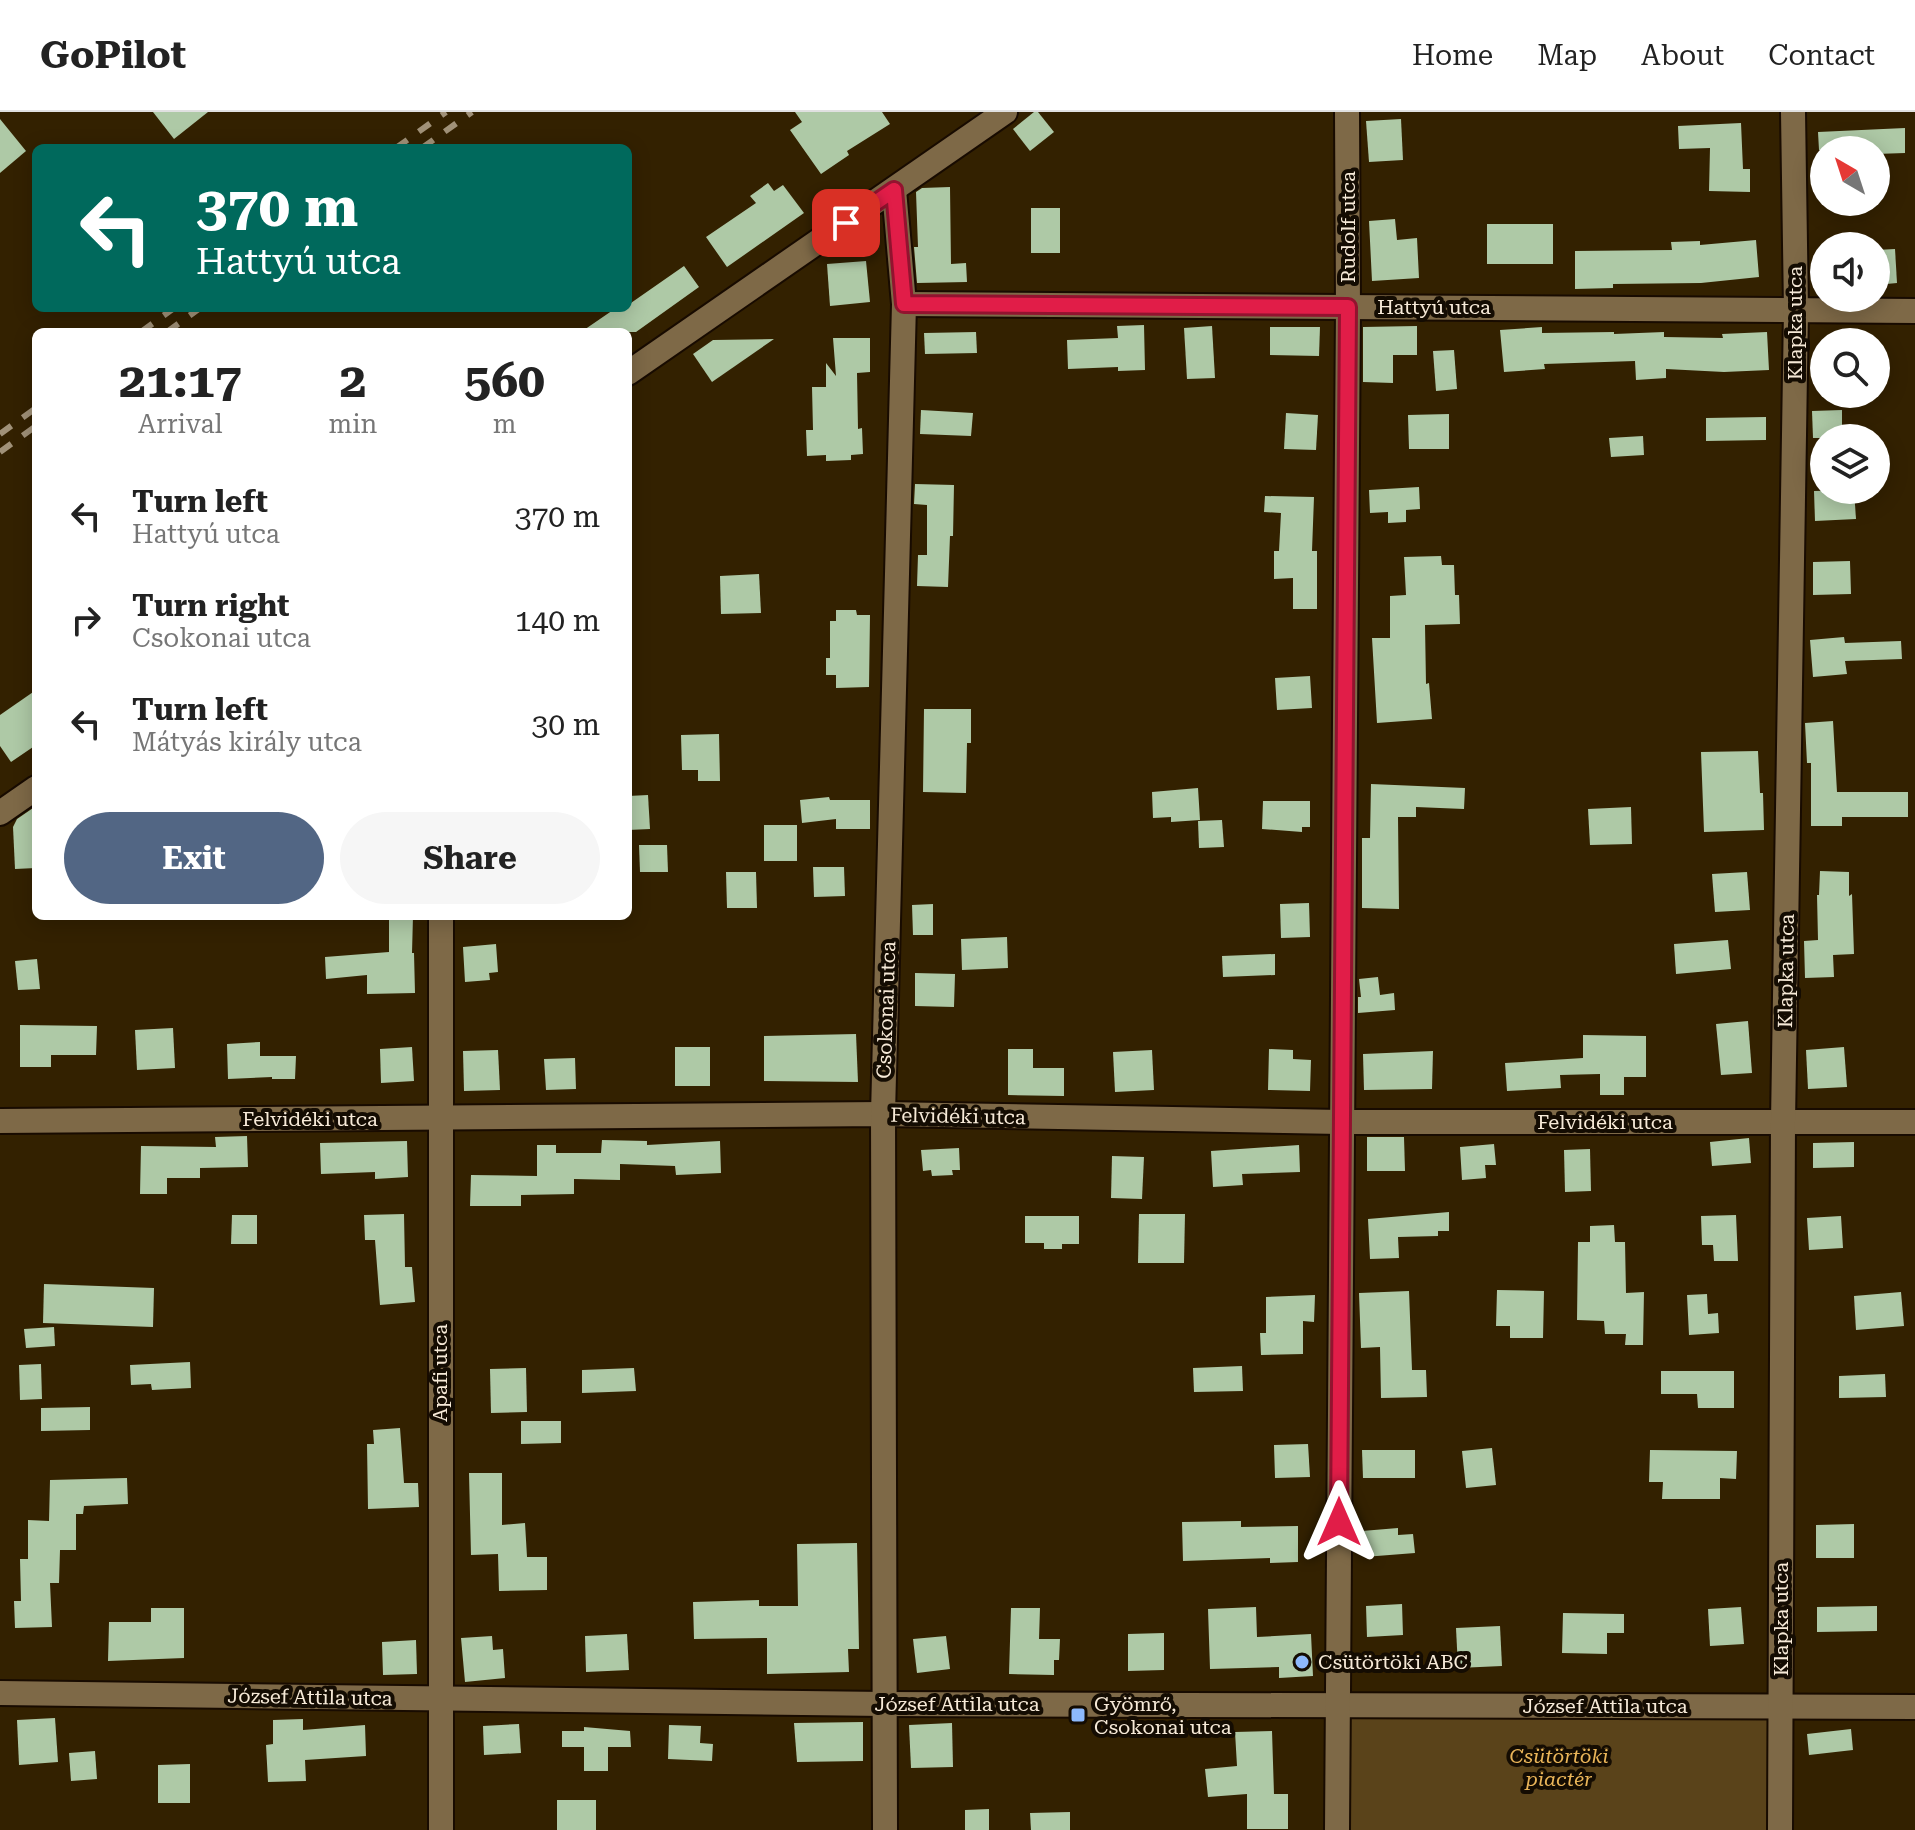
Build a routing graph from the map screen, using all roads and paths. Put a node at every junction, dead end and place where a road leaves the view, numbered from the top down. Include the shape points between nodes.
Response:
1 (1005, 112) edge
2 (1347, 112) edge
3 (1793, 112) edge
4 (894, 190) junction
5 (904, 304) junction
6 (1348, 307) junction
7 (1796, 310) junction
8 (1915, 311) edge
9 (632, 370) edge
10 (32, 791) edge
11 (0, 813) edge
12 (441, 920) edge
13 (883, 1114) junction
14 (439, 1118) junction
15 (0, 1121) edge
16 (1341, 1122) junction
17 (1783, 1122) junction
18 (1915, 1122) edge
19 (0, 1693) edge
20 (441, 1698) junction
21 (884, 1704) junction
22 (1338, 1706) junction
23 (1781, 1706) junction
24 (1915, 1707) edge
25 (441, 1830) edge
26 (885, 1830) edge
27 (1337, 1830) edge
28 (1780, 1830) edge

1 - 4 street
2 - 6 street, Rudolf utca
3 - 7 street, Klapka utca
4 - 5 street, Csokonai utca
4 - 9 street
5 - 6 street, Hattyú utca
5 - 13 street, Csokonai utca
6 - 7 street, Hattyú utca
6 - 16 street, Rudolf utca
7 - 8 street, Hattyú utca
7 - 17 street, Klapka utca
10 - 11 street
12 - 14 street, Apafi utca
13 - 14 street, Felvidéki utca
13 - 16 street, Felvidéki utca
13 - 21 street, Csokonai utca
14 - 15 street, Felvidéki utca
14 - 20 street, Apafi utca
16 - 17 street, Felvidéki utca
16 - 22 street, Rudolf utca
17 - 18 street, Felvidéki utca
17 - 23 street, Klapka utca
19 - 20 street, József Attila utca
20 - 21 street, József Attila utca
20 - 25 street, Apafi utca
21 - 22 street, József Attila utca
21 - 26 street, Csokonai utca
22 - 23 street, József Attila utca
22 - 27 street, Rudolf utca
23 - 24 street, József Attila utca
23 - 28 street, Klapka utca

